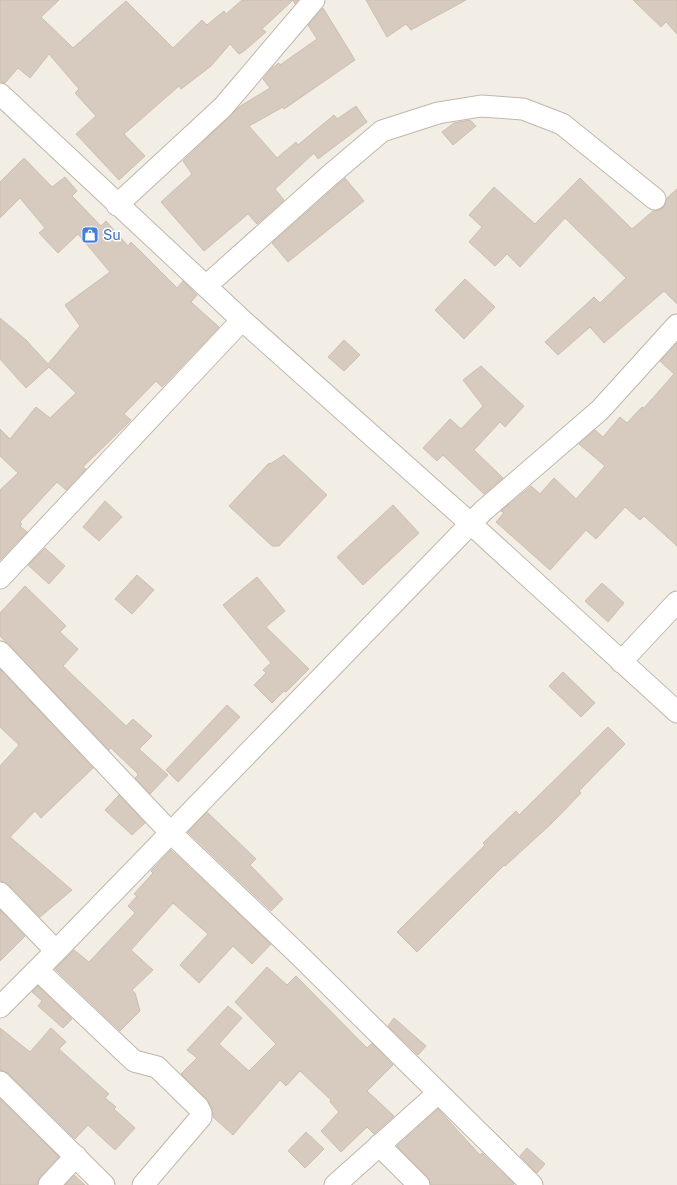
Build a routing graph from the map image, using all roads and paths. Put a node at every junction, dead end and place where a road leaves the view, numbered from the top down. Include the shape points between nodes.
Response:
1 (314, 0) edge
2 (0, 94) edge
3 (655, 199) dead end
4 (117, 205) junction
5 (206, 286) junction
6 (242, 320) junction
7 (677, 325) edge
8 (471, 524) junction
9 (0, 578) edge
10 (677, 602) edge
11 (0, 652) edge
12 (621, 662) junction
13 (677, 712) edge
14 (170, 832) junction
15 (0, 893) edge
16 (56, 951) junction
17 (38, 970) junction
18 (0, 1007) edge
19 (0, 1082) edge
20 (438, 1093) junction
21 (379, 1145) junction
22 (76, 1156) junction
23 (49, 1185) edge
24 (104, 1185) edge
25 (144, 1185) edge
26 (335, 1185) edge
27 (419, 1185) edge
28 (532, 1185) edge

1 - 4 street via 223,107
2 - 4 street
3 - 5 street via 562,124 523,109 481,106 438,113 382,131
4 - 5 street
5 - 6 street
6 - 8 street
6 - 9 street
7 - 8 street via 600,410
8 - 12 street
8 - 14 street
10 - 12 street
11 - 14 street
12 - 13 street
14 - 16 street
14 - 20 street
15 - 16 street
16 - 17 street
17 - 18 street
17 - 25 street via 134,1061 157,1067 201,1113 201,1117
19 - 22 street
20 - 21 street
20 - 28 street
21 - 26 street
21 - 27 street
22 - 23 street
22 - 24 street

